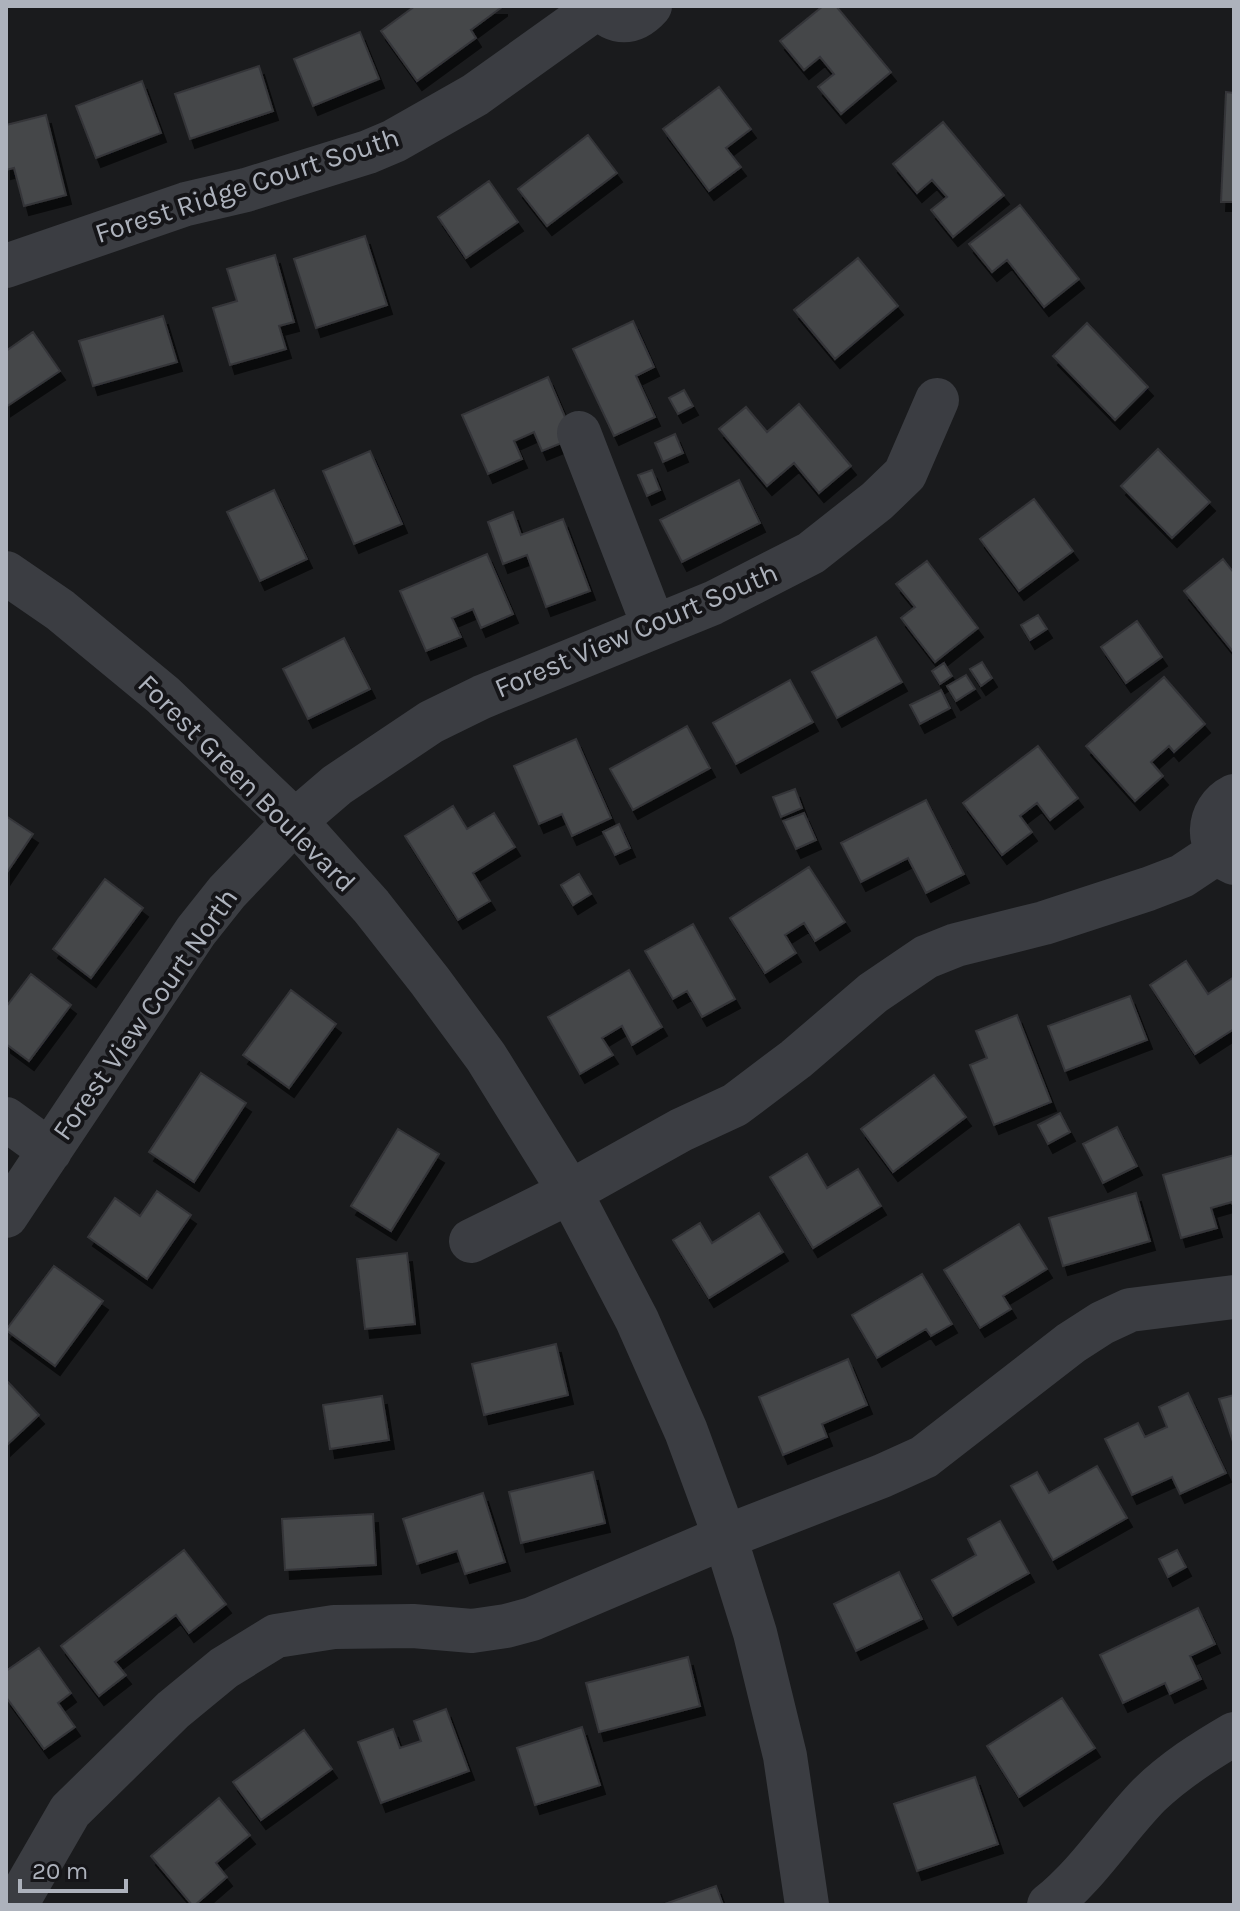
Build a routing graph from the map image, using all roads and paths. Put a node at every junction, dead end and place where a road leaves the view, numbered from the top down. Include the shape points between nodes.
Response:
1 (598, 6) edge
2 (650, 6) edge
3 (6, 266) edge
4 (937, 400) dead end
5 (579, 433) dead end
6 (6, 573) edge
7 (654, 627) junction
8 (1234, 796) edge
9 (295, 821) junction
10 (1226, 857) edge
11 (6, 1119) edge
12 (50, 1151) junction
13 (570, 1192) junction
14 (6, 1216) edge
15 (471, 1241) dead end
16 (1234, 1297) edge
17 (725, 1537) junction
18 (1234, 1734) edge
19 (21, 1896) dead end
20 (807, 1905) edge
21 (1049, 1905) edge

1 - 2 street, Forest Ridge Court South via 618,20 631,20
1 - 3 street, Forest Ridge Court South via 475,95 394,141
4 - 7 street, Forest View Court South via 905,474 877,501 811,553
5 - 7 street
6 - 9 street, Forest Green Boulevard via 163,695
7 - 9 street, Forest View Court South via 431,722 337,785
8 - 10 street via 1216,811 1212,824 1212,838
9 - 12 street, Forest View Court North via 196,931
9 - 13 street, Forest Green Boulevard via 430,981 486,1057
10 - 13 street via 1148,889 926,957 873,993 735,1105
11 - 12 street
12 - 14 street, Forest View Court North
13 - 15 street
13 - 17 street, Forest Green Boulevard via 637,1320
16 - 17 street via 1130,1310 1102,1323 924,1457
17 - 19 street via 506,1626 472,1631 334,1627 276,1636 224,1668 173,1710 70,1811
17 - 20 street, Forest Green Boulevard via 785,1756
18 - 21 street via 1189,1761 1148,1796 1084,1874

